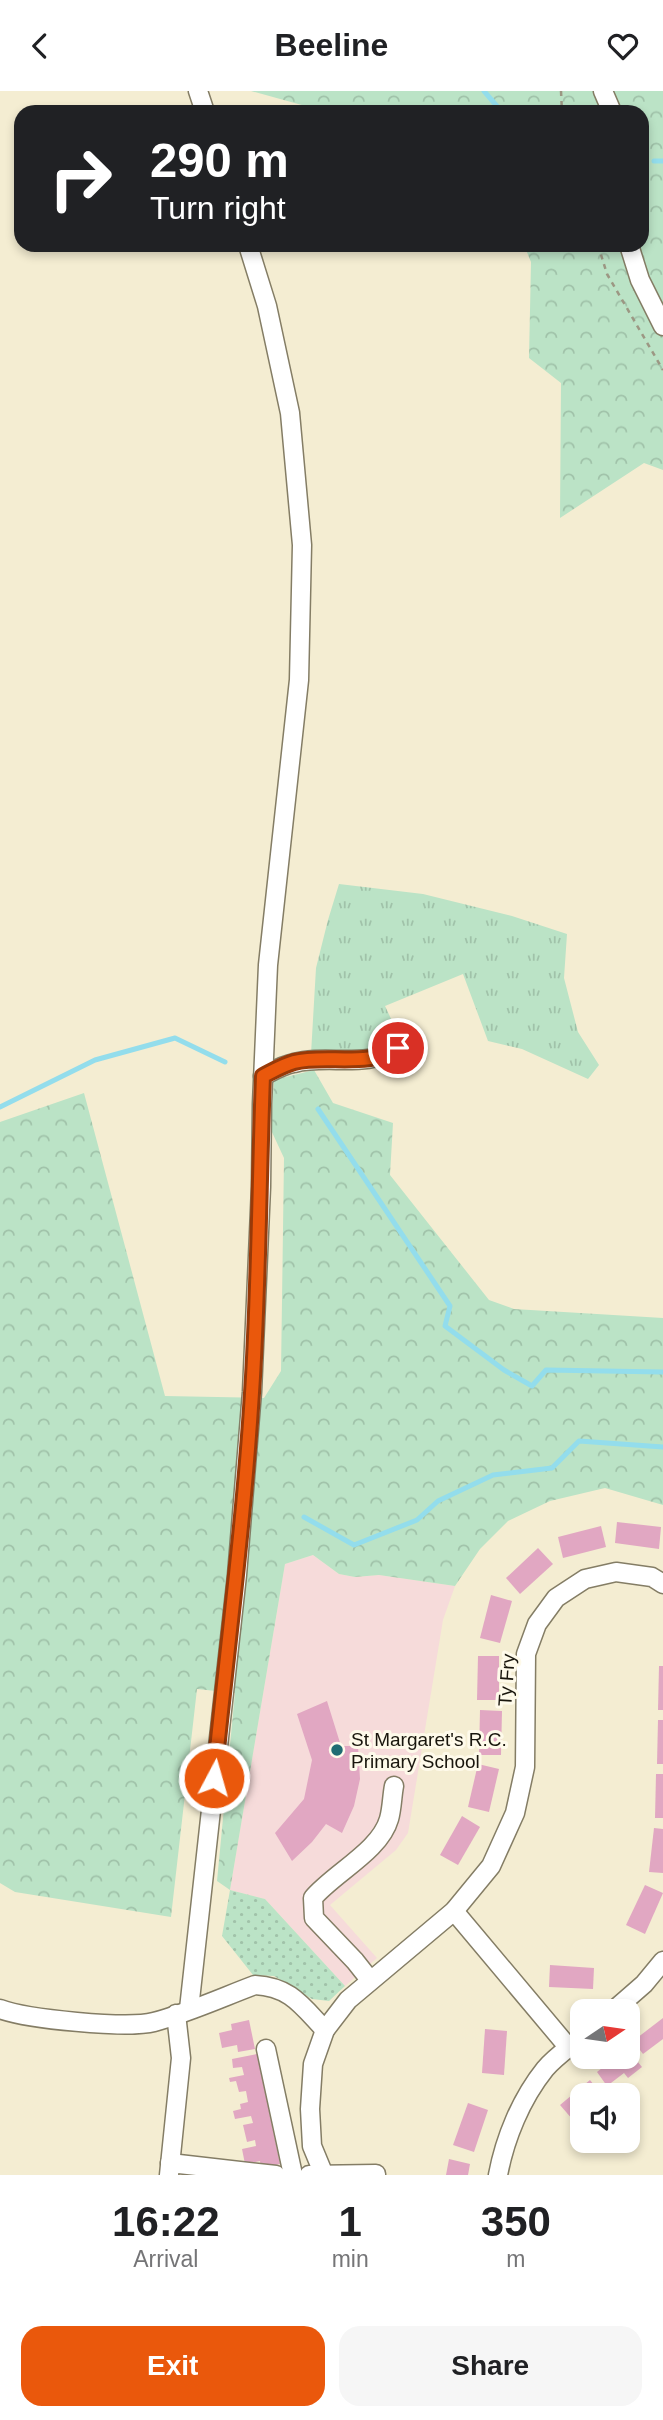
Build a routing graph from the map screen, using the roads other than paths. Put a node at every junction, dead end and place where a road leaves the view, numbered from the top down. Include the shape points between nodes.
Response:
1 (250, 252) edge
2 (631, 252) edge
3 (663, 326) edge
4 (398, 1048) dead end
5 (263, 1076) junction
6 (663, 1584) edge
7 (394, 1786) dead end
8 (454, 1911) junction
9 (663, 1961) edge
10 (370, 1980) junction
11 (627, 1999) edge
12 (0, 2009) edge
13 (183, 2011) junction
14 (325, 2030) junction
15 (570, 2036) edge
16 (570, 2047) edge
17 (267, 2049) dead end
18 (169, 2169) edge
19 (319, 2174) edge
20 (376, 2174) edge
21 (276, 2175) edge
22 (293, 2175) edge
23 (498, 2175) edge

1 - 5 street via 290,414 302,545 299,680 268,965
2 - 3 street
4 - 5 street via 387,1055 295,1062
5 - 13 street via 250,1419 237,1575
6 - 8 street, Ty Fry via 652,1577 616,1572 584,1579 556,1598 537,1624 526,1654 525,1767 515,1813 491,1865
7 - 10 street via 389,1820 377,1841 313,1898 313,1917
8 - 10 street, Ty Fry
8 - 15 street
9 - 11 street
10 - 14 street, Ty Fry
12 - 13 street via 121,2024 153,2022
13 - 14 street via 255,1985 272,1986 296,1999
13 - 18 street
14 - 19 street, Ty Fry via 313,2064 310,2109
16 - 23 street via 545,2069 522,2106 503,2149
17 - 22 street
18 - 21 street
19 - 20 street

